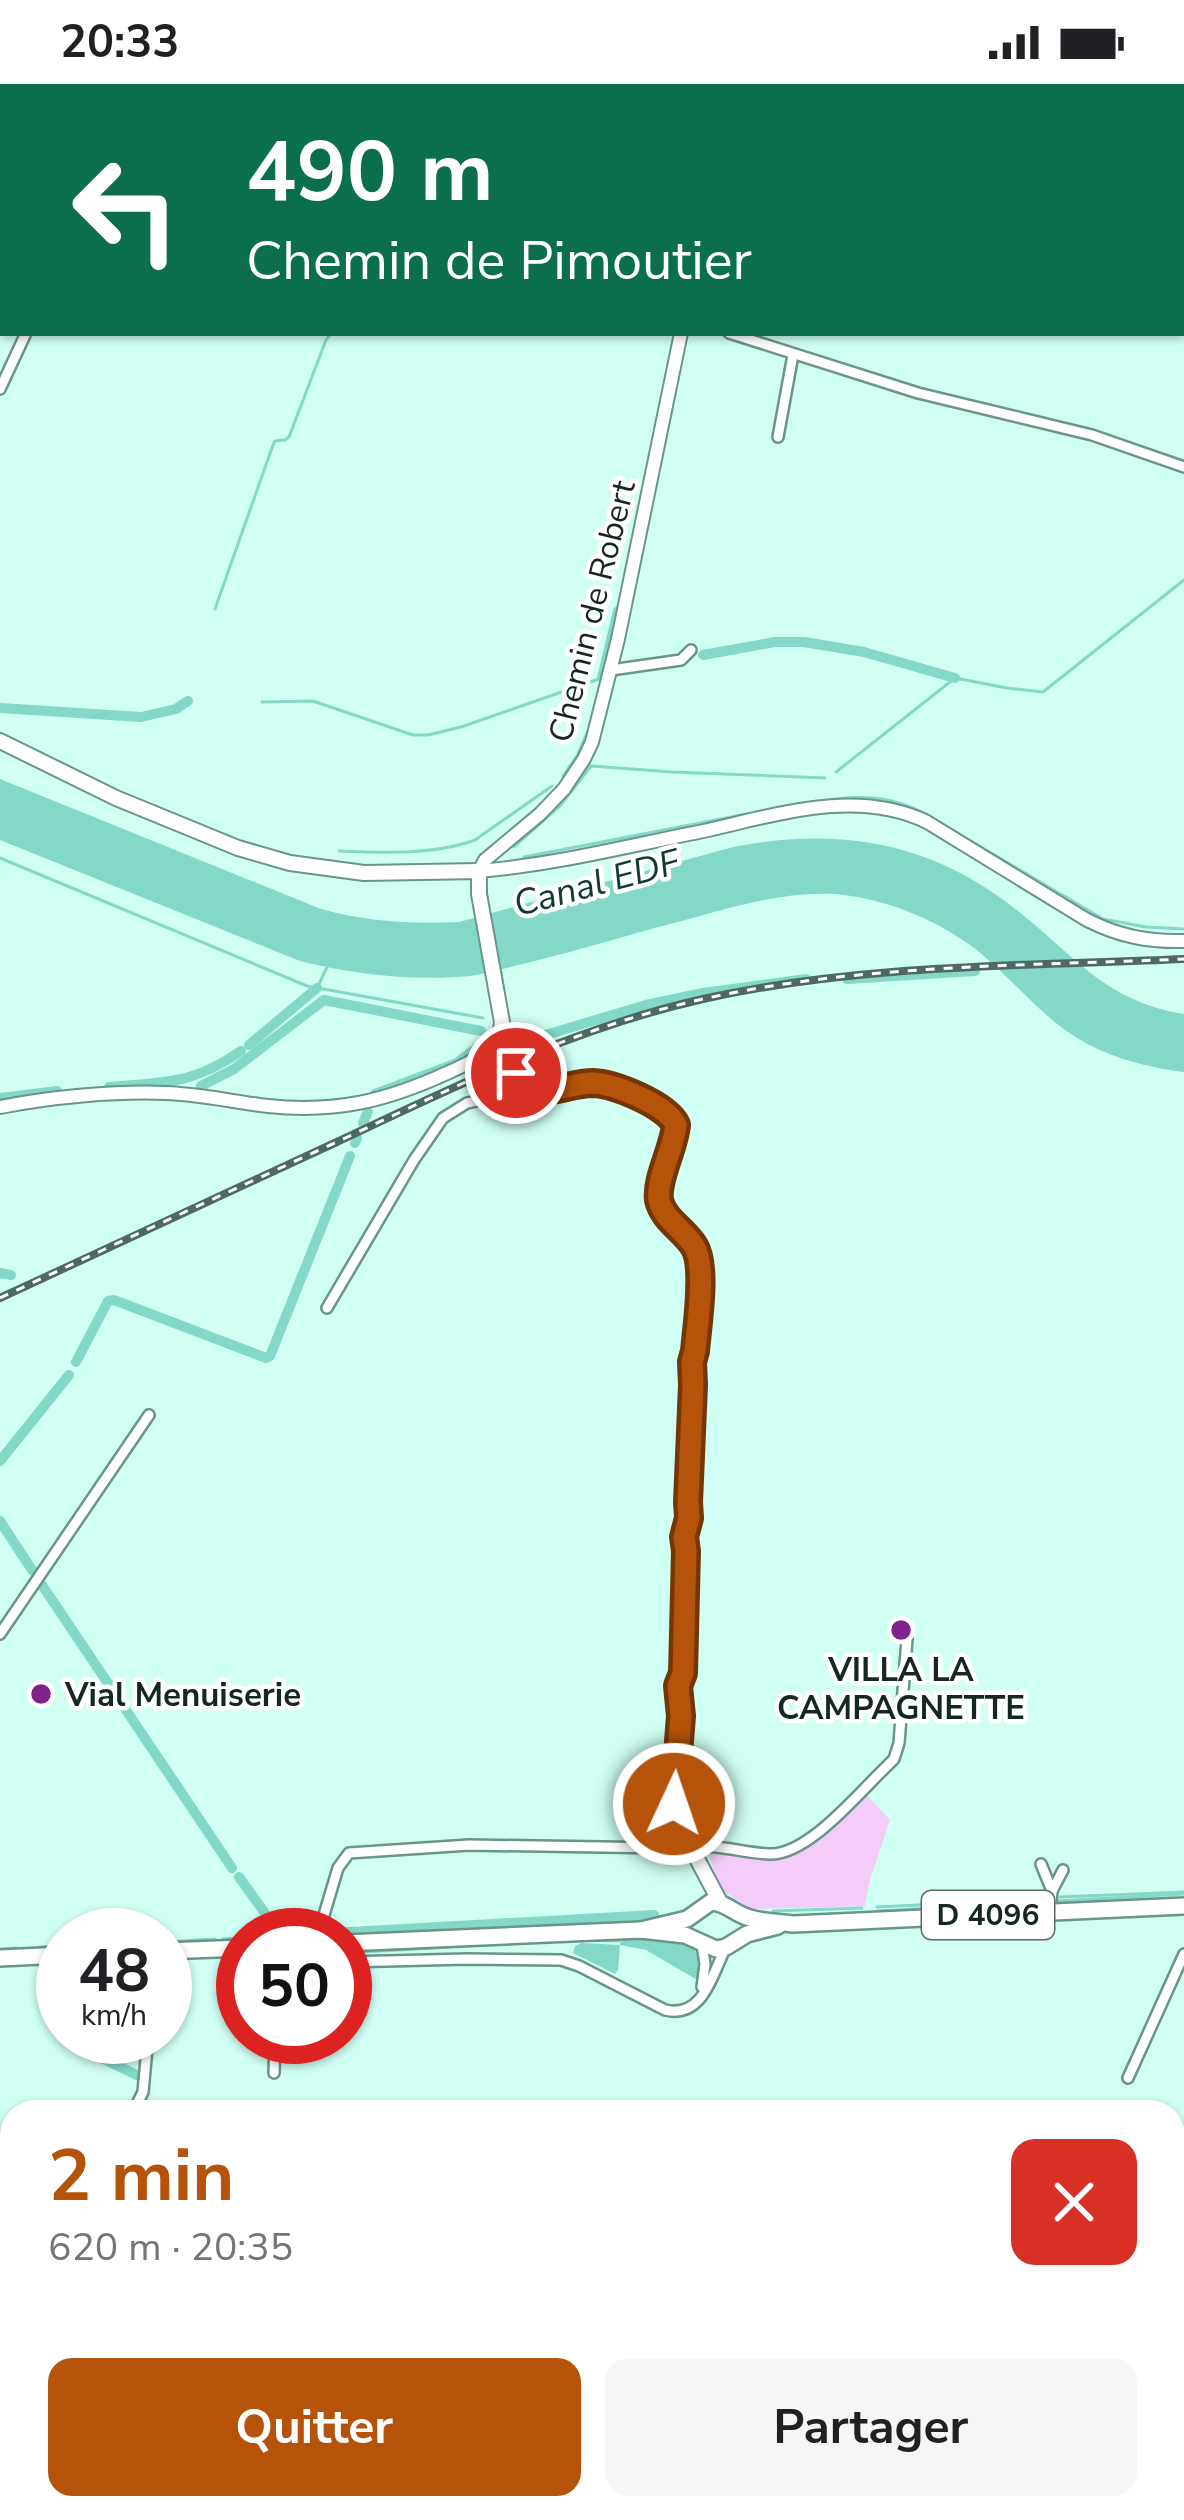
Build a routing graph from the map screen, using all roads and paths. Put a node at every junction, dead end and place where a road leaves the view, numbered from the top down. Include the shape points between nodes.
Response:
1 (25, 336) edge
2 (680, 336) edge
3 (738, 336) edge
4 (794, 355) junction
5 (0, 389) edge
6 (778, 436) dead end
7 (1184, 467) edge
8 (691, 650) dead end
9 (611, 670) junction
10 (0, 741) edge
11 (502, 846) junction
12 (520, 865) junction
13 (479, 871) junction
14 (1184, 940) edge
15 (495, 1037) junction
16 (523, 1085) junction
17 (0, 1107) edge
18 (327, 1308) dead end
19 (149, 1415) dead end
20 (0, 1634) edge
21 (907, 1639) dead end
22 (692, 1848) junction
23 (1041, 1864) dead end
24 (1064, 1870) dead end
25 (1052, 1891) junction
26 (720, 1902) junction
27 (1184, 1906) edge
28 (326, 1908) edge
29 (697, 1912) junction
30 (1050, 1912) junction
31 (737, 1913) junction
32 (793, 1924) junction
33 (641, 1930) junction
34 (699, 1941) junction
35 (372, 1942) edge
36 (731, 1943) junction
37 (1184, 1954) edge
38 (36, 1956) edge
39 (0, 1958) edge
40 (372, 1961) edge
41 (699, 2001) junction
42 (145, 2064) edge
43 (274, 2064) edge
44 (274, 2073) dead end
45 (1128, 2078) dead end
46 (138, 2100) edge

1 - 5 street
2 - 9 street, Chemin de Robert
3 - 4 street
4 - 6 street
4 - 7 street
8 - 9 street via 681,660
9 - 11 street, Chemin de Robert via 575,775
10 - 13 main road via 116,798 290,863 364,873
11 - 12 street
11 - 13 street, Chemin de Robert
12 - 13 street
12 - 14 street via 820,808 883,806 927,822 1095,924 1133,938
13 - 15 main road via 502,1028
15 - 16 main road
15 - 17 street via 479,1056 351,1106 153,1093
16 - 18 street via 443,1118
16 - 22 main road via 538,1091 602,1084 670,1114 676,1125 659,1202 693,1244 700,1270 674,1788
19 - 20 street
21 - 22 street via 894,1759 790,1851
22 - 26 main road
22 - 28 street via 349,1853
22 - 29 main road
23 - 25 street
24 - 25 street
25 - 30 street
26 - 29 main road
26 - 31 main road
27 - 30 main road, D 4096
29 - 33 main road
29 - 34 main road
30 - 32 main road, D 4096
31 - 32 main road, D 4096
31 - 36 main road
32 - 36 main road, D 4096
33 - 34 main road
33 - 35 main road
34 - 36 main road via 716,1949
34 - 41 street
36 - 41 street
37 - 45 street
38 - 39 main road
40 - 41 street via 561,1960 665,2010 685,2012
42 - 46 street
43 - 44 street

